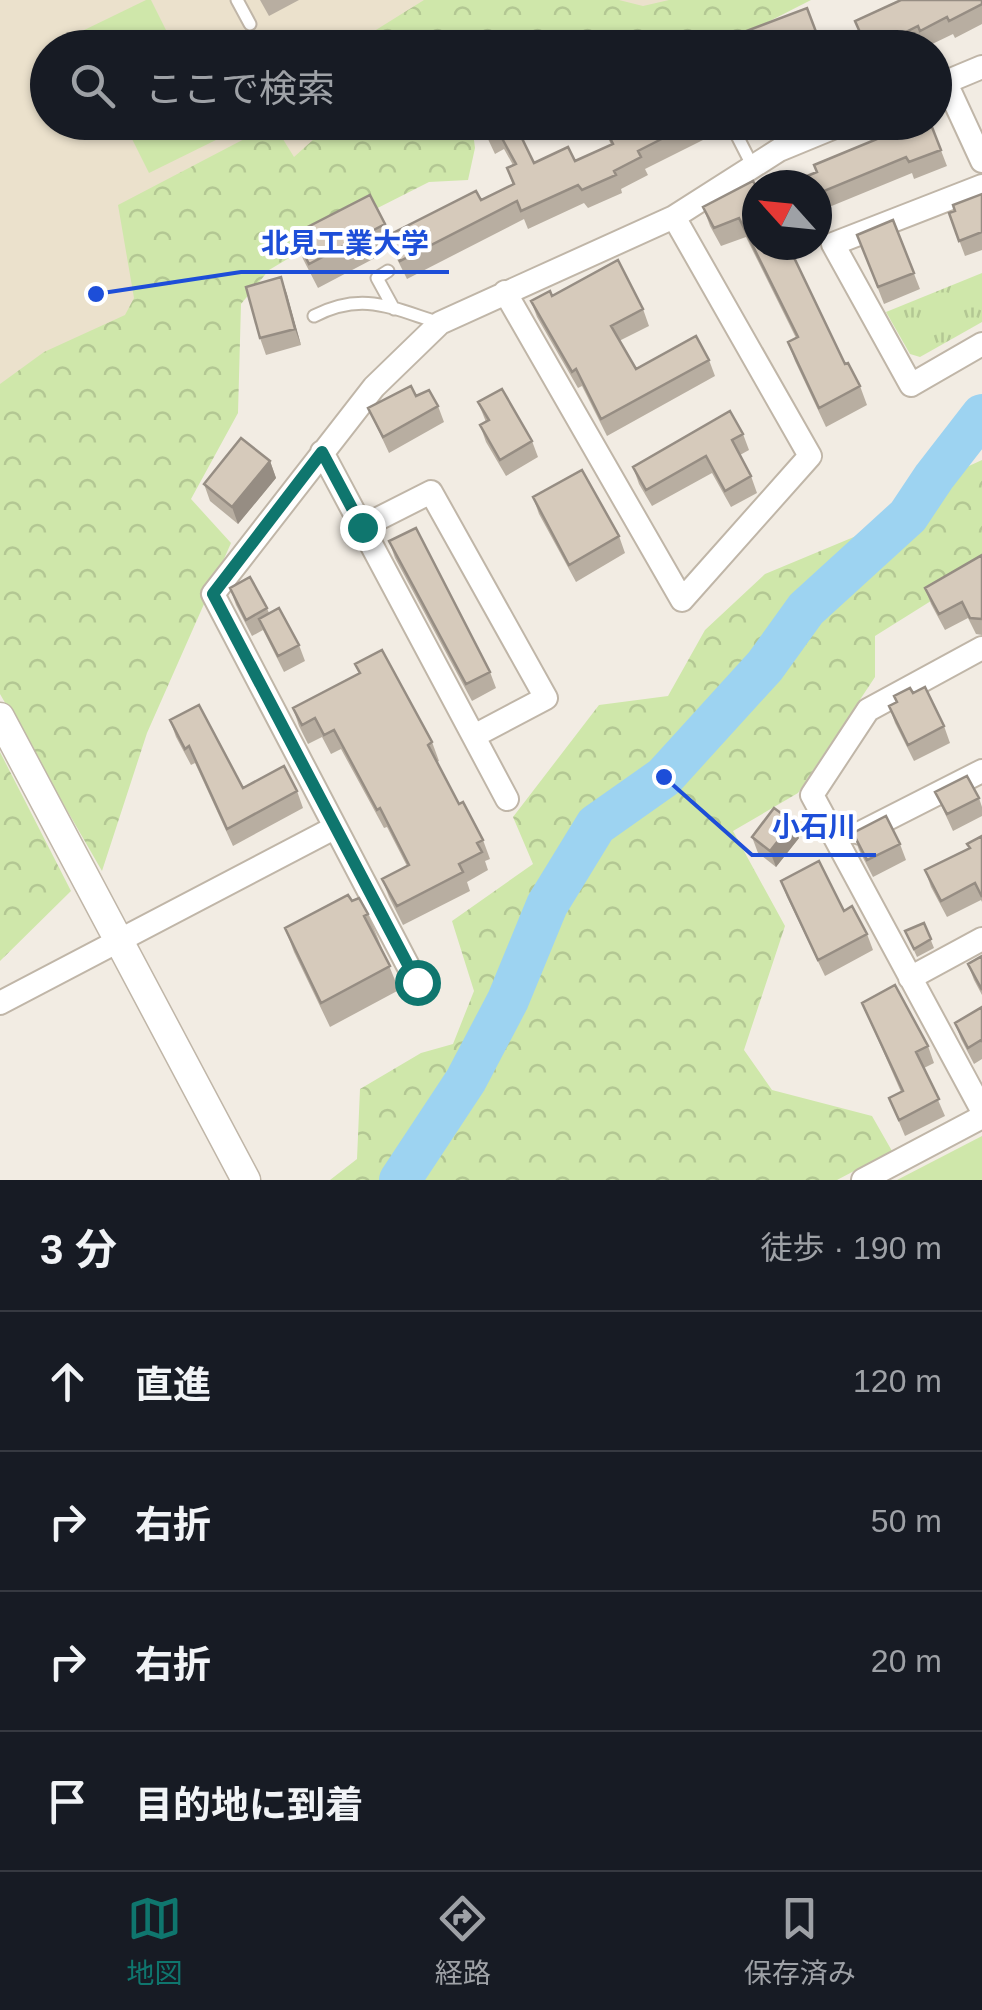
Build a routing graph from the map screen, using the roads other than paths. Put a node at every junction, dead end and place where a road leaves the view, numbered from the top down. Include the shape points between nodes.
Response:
1 (237, 0) edge
2 (250, 24) dead end
3 (982, 68) edge
4 (952, 93) edge
5 (952, 104) edge
6 (739, 140) edge
7 (803, 140) edge
8 (982, 161) edge
9 (752, 165) junction
10 (982, 186) edge
11 (674, 217) junction
12 (388, 270) dead end
13 (505, 292) junction
14 (394, 309) junction
15 (314, 316) dead end
16 (440, 323) junction
17 (982, 344) edge
18 (322, 452) junction
19 (362, 527) junction
20 (982, 648) edge
21 (0, 717) edge
22 (474, 736) junction
23 (982, 771) edge
24 (507, 799) dead end
25 (334, 828) junction
26 (839, 843) junction
27 (982, 939) edge
28 (119, 942) junction
29 (910, 978) junction
30 (417, 982) dead end
31 (0, 1003) edge
32 (982, 1113) edge
33 (246, 1180) edge
34 (863, 1180) edge

1 - 2 lane
3 - 4 street
5 - 8 street
6 - 9 lane
7 - 9 street
9 - 11 street
10 - 17 street via 834,244 910,385
11 - 13 street
11 - 13 street via 810,456 682,600
12 - 14 lane via 377,278
13 - 16 street
14 - 15 lane via 340,303
14 - 16 lane
16 - 18 street via 374,387
18 - 19 street
18 - 25 street via 213,594
19 - 22 street
19 - 22 street via 431,492 546,698
20 - 26 street via 868,710 812,796
21 - 28 street
22 - 24 street
23 - 26 street
25 - 28 street
25 - 30 street
26 - 29 street
27 - 29 street
28 - 31 street
28 - 33 street
29 - 32 street
32 - 34 street

